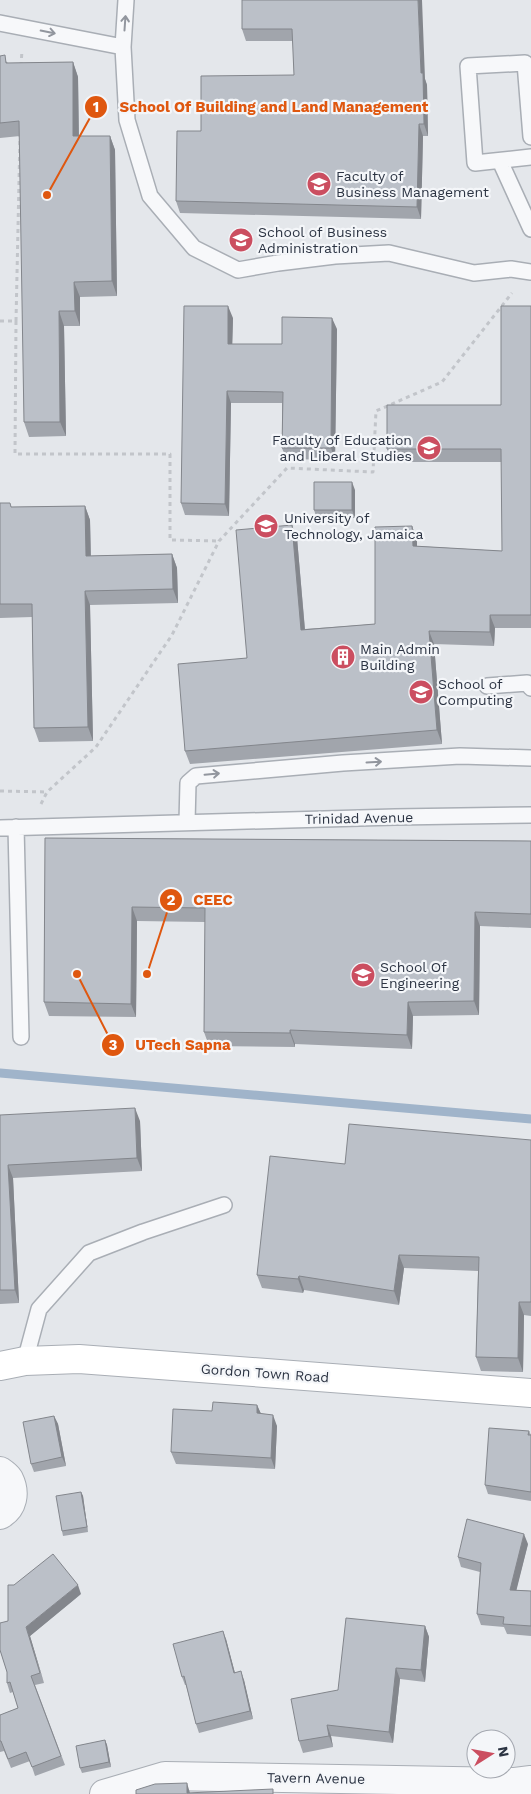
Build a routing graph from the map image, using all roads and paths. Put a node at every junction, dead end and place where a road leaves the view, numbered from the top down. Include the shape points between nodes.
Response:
1 (126, 0) edge
2 (0, 23) edge
3 (22, 27) junction
4 (123, 47) junction
5 (21, 67) edge
6 (20, 125) edge
7 (531, 137) edge
8 (531, 157) edge
9 (500, 160) junction
10 (531, 229) edge
11 (530, 272) edge
12 (0, 321) edge
13 (16, 321) junction
14 (219, 541) junction
15 (487, 686) dead end
16 (531, 688) edge
17 (531, 758) edge
18 (0, 791) edge
19 (47, 792) junction
20 (531, 815) edge
21 (187, 822) junction
22 (22, 827) junction
23 (0, 828) edge
24 (21, 1037) dead end
25 (224, 1205) dead end
26 (12, 1364) edge
27 (531, 1393) edge
28 (0, 1470) edge
29 (0, 1515) edge
30 (520, 1785) edge
31 (104, 1794) edge

4 -> 1 lane
2 - 3 lane
3 -> 4 lane
3 - 5 path
4 - 11 lane via 127,120 150,196 194,248 238,270 335,256 389,253 474,273 511,269
6 - 13 path
7 - 9 lane via 524,63 468,66 475,163
8 - 9 lane
9 - 10 lane
11 - 14 path via 442,382 376,412 374,472 287,468
12 - 13 path
13 - 14 path via 15,454 170,454 170,540
14 - 19 path via 172,635 107,731 96,747
15 - 16 lane via 527,684
21 -> 17 lane via 188,783 196,776 460,756
18 - 19 path
19 - 22 path
20 - 21 lane, Trinidad Avenue
21 - 22 lane, Trinidad Avenue
22 - 23 lane, Trinidad Avenue
22 - 24 lane
25 - 26 lane via 89,1253 39,1309
26 - 27 main road, Gordon Town Road via 79,1359
28 - 29 street via 9,1478 14,1498 7,1511
30 - 31 street, Tavern Avenue via 165,1776

